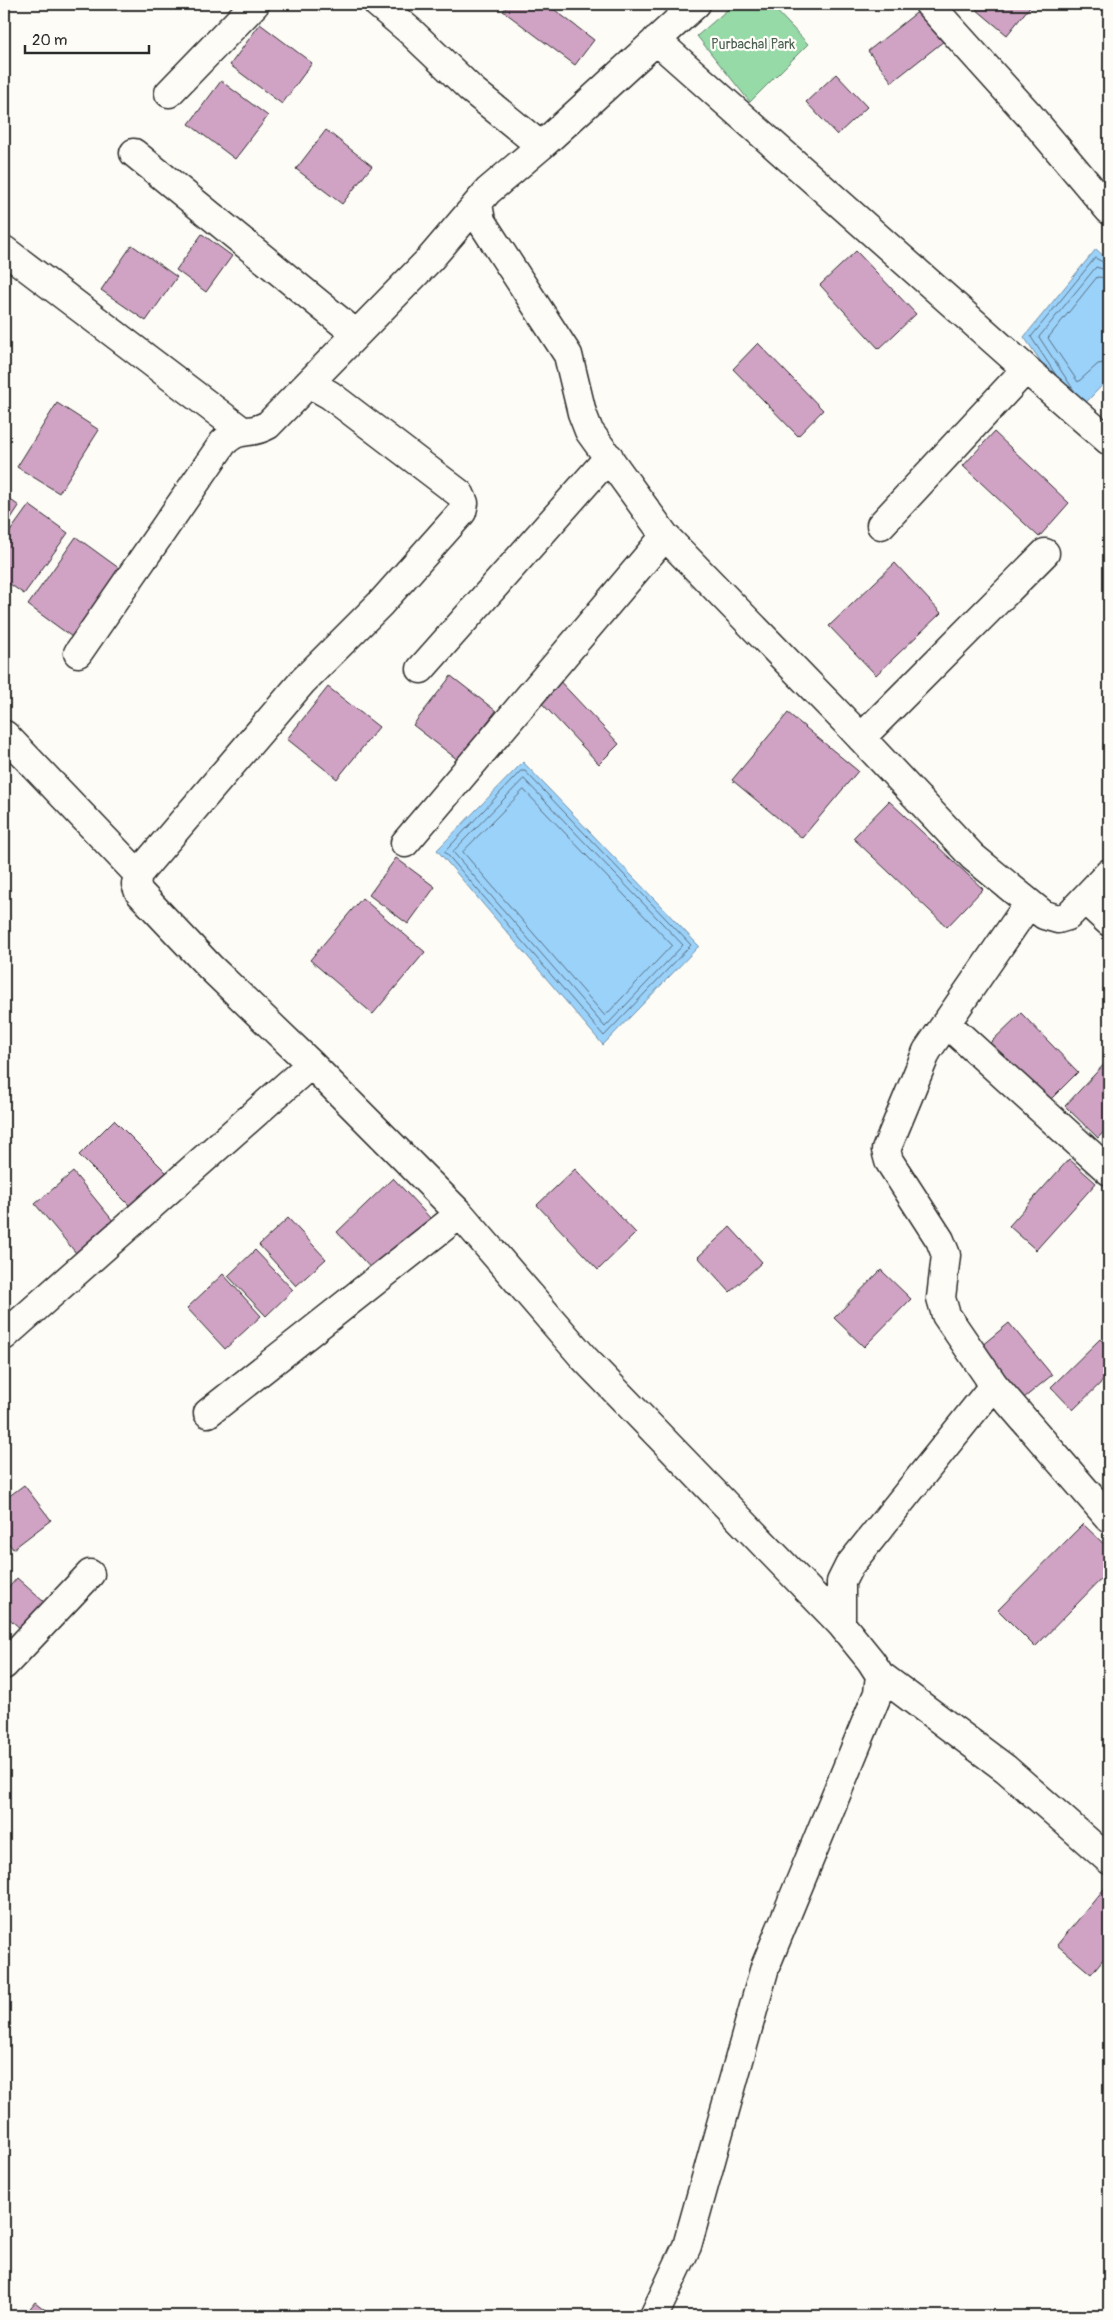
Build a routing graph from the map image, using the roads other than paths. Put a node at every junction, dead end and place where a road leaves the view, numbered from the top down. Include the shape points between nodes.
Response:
1 (255, 4) edge
2 (378, 4) edge
3 (696, 4) edge
4 (929, 4) edge
5 (656, 40) junction
6 (169, 92) dead end
7 (541, 146) junction
8 (134, 153) dead end
9 (478, 204) junction
10 (1109, 210) edge
11 (4, 250) edge
12 (356, 334) junction
13 (1026, 369) junction
14 (309, 383) junction
15 (242, 430) junction
16 (1109, 441) edge
17 (609, 457) junction
18 (881, 525) dead end
19 (665, 536) junction
20 (1045, 553) dead end
21 (78, 653) dead end
22 (421, 669) dead end
23 (5, 735) dead end
24 (861, 738) junction
25 (405, 843) dead end
26 (138, 874) junction
27 (1109, 874) edge
28 (1084, 899) junction
29 (1029, 903) junction
30 (1109, 922) edge
31 (946, 1023) junction
32 (311, 1064) junction
33 (1109, 1171) edge
34 (460, 1214) junction
35 (4, 1336) edge
36 (994, 1385) junction
37 (208, 1412) dead end
38 (1109, 1518) edge
39 (90, 1574) dead end
40 (841, 1624) junction
41 (4, 1665) edge
42 (880, 1675) junction
43 (1109, 1860) edge
44 (654, 2316) edge

1 - 6 street
2 - 7 street via 472,90
3 - 5 street
4 - 10 street
5 - 7 street
5 - 13 street
7 - 9 street via 488,191
8 - 12 street
9 - 12 street via 430,259
9 - 17 street via 482,221 568,355 582,413 590,431
11 - 15 street
12 - 14 street
13 - 16 street
13 - 18 street
14 - 15 street via 268,425 257,431
14 - 26 street via 330,395 460,494 464,503 462,512 382,602 302,681
15 - 21 street via 223,443
17 - 19 street
17 - 22 street
19 - 24 street
19 - 25 street
20 - 24 street
23 - 26 street
24 - 29 street via 973,857
26 - 32 street via 136,884 139,892 210,967
27 - 28 street
28 - 29 street via 1068,916 1058,920
28 - 30 street
29 - 31 street
31 - 33 street
31 - 36 street via 927,1051 886,1150 889,1161 940,1240 946,1255 941,1298 946,1315
32 - 34 street
32 - 35 street
34 - 37 street
34 - 40 street via 584,1358
36 - 38 street
36 - 40 street via 849,1566 841,1582
39 - 41 street
40 - 42 street
42 - 43 street via 1006,1769
42 - 44 street via 878,1693 765,1967 687,2246

